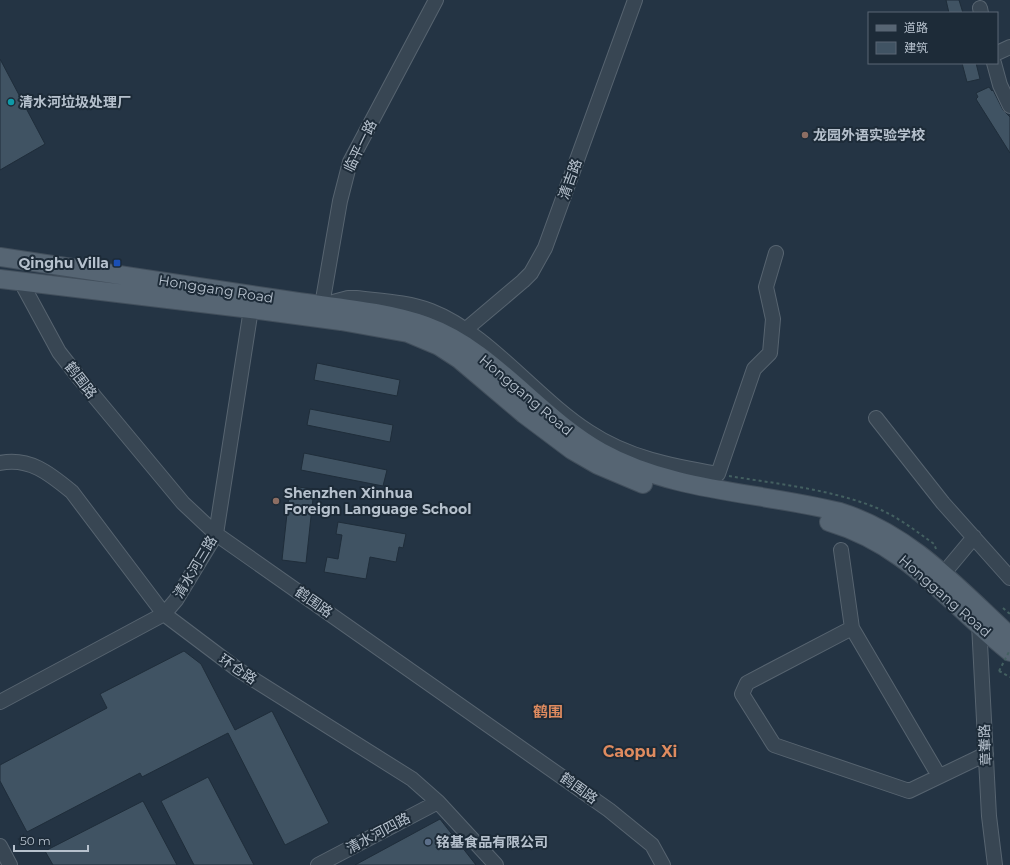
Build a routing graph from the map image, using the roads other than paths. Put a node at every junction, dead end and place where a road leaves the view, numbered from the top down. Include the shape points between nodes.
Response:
1 (436, 0) edge
2 (635, 0) edge
3 (1010, 47) edge
4 (998, 53) edge
5 (994, 64) edge
6 (1010, 106) edge
7 (776, 253) dead end
8 (0, 257) edge
9 (51, 265) junction
10 (0, 279) edge
11 (21, 282) junction
12 (46, 285) junction
13 (322, 306) junction
14 (251, 309) junction
15 (465, 330) junction
16 (876, 418) dead end
17 (0, 463) edge
18 (216, 534) junction
19 (974, 538) junction
20 (841, 550) dead end
21 (944, 573) junction
22 (1010, 578) edge
23 (164, 614) junction
24 (979, 624) junction
25 (852, 628) junction
26 (1010, 636) edge
27 (1010, 651) edge
28 (0, 702) edge
29 (986, 754) junction
30 (939, 776) junction
31 (438, 802) junction
32 (0, 846) edge
33 (10, 865) edge
34 (318, 865) edge
35 (496, 865) edge
36 (662, 865) edge
37 (995, 865) edge

1 - 13 street, 临平一路 via 350,162 340,201
2 - 15 street, 清吉路 via 545,248 531,273
3 - 4 street
5 - 6 street via 1000,85
7 - 15 street via 766,287 772,319 770,353 754,369 718,474 649,460 604,441 557,408
8 - 9 main road, Honggang Road
9 - 12 main road via 57,277 53,283
9 - 13 main road, Honggang Road
10 - 11 main road, Honggang Road
11 - 12 main road, Honggang Road
11 - 18 street, 鹤围路 via 59,352 183,502
12 - 14 main road, Honggang Road
13 - 15 street via 348,298 401,304 436,313
13 - 21 main road, Honggang Road via 404,319 447,334 477,354 562,426 629,466 677,481 829,510 862,519 904,543
14 - 18 street, 清水河三路
14 - 24 main road, Honggang Road via 388,329 428,340 459,359 555,438 598,465 654,487 822,520 850,529 907,561
16 - 19 street
17 - 23 street, 环仓路 via 26,462 72,492
18 - 23 street, 清水河三路 via 176,600
18 - 36 street, 鹤围路 via 609,810 652,845
19 - 21 street
19 - 22 street
20 - 25 street
21 - 26 main road, Honggang Road
23 - 28 street, 清水河三路
23 - 31 street, 环仓路 via 237,669 412,779
24 - 27 main road, Honggang Road
24 - 29 street, 章輋路
25 - 30 street
25 - 30 street via 747,683 742,694 774,745 909,791
29 - 30 street
29 - 37 street, 章輋路 via 989,816
31 - 34 street, 清水河四路
31 - 35 street, 环仓路
32 - 33 street

